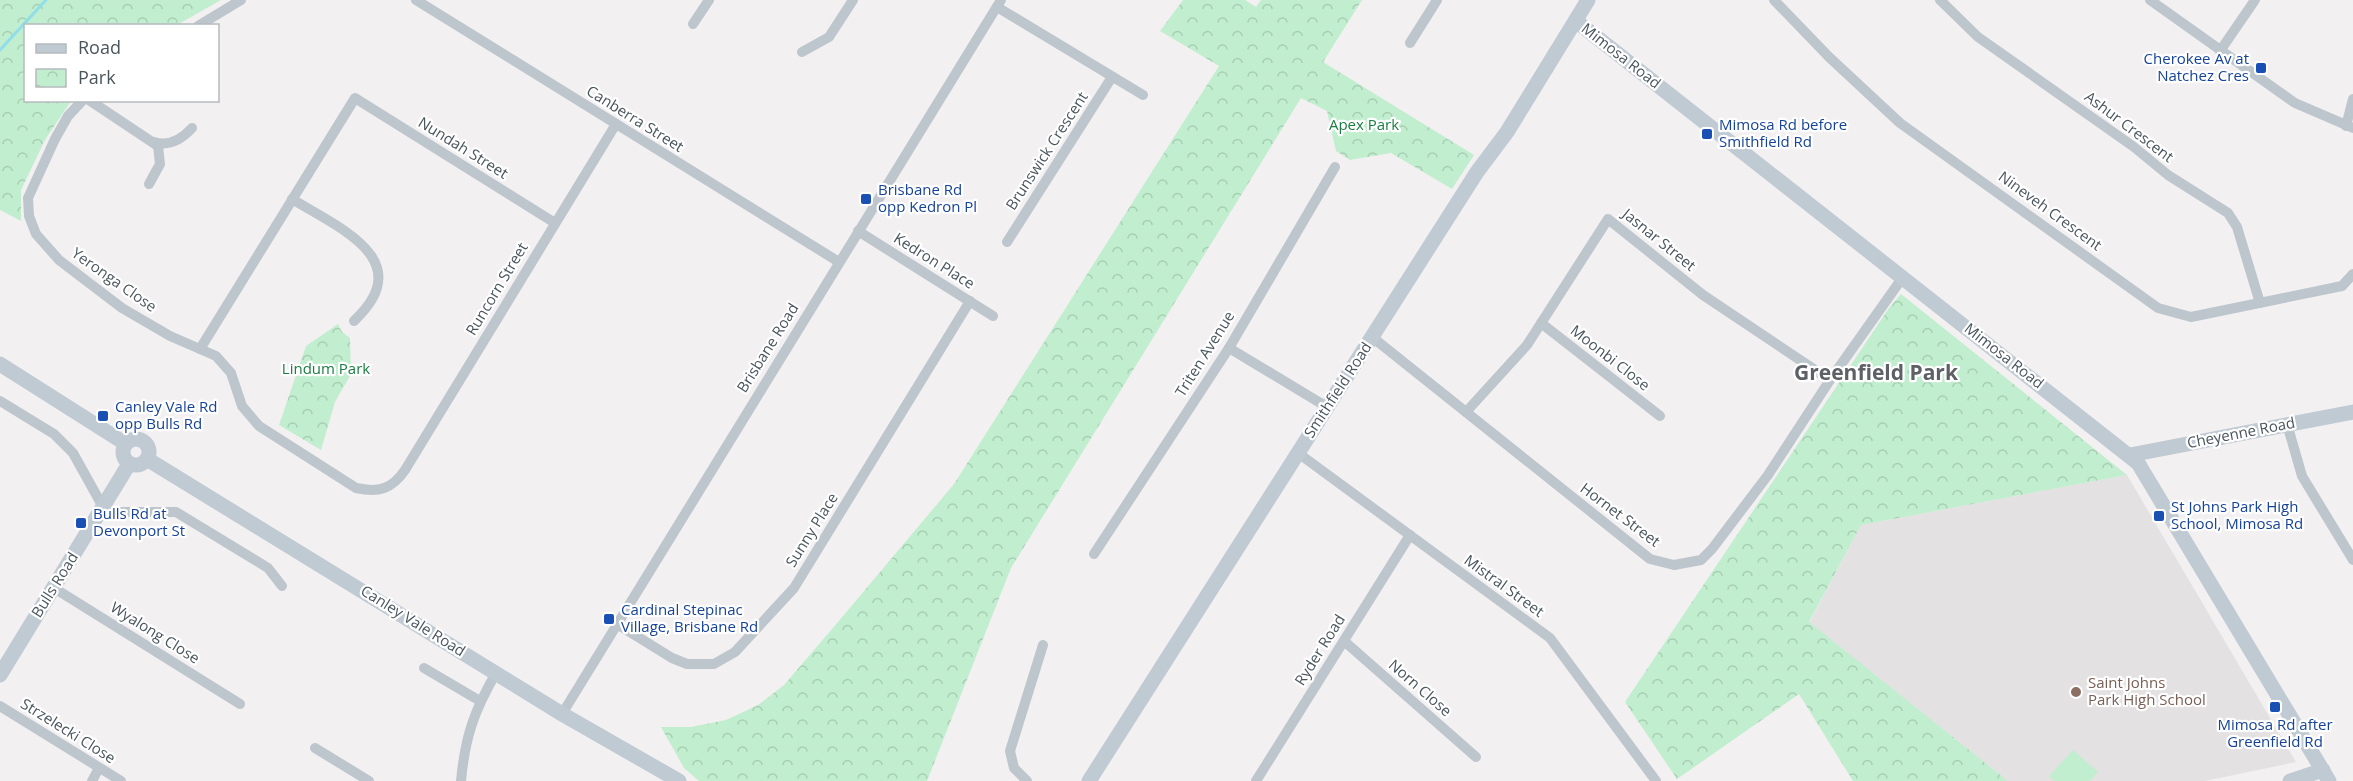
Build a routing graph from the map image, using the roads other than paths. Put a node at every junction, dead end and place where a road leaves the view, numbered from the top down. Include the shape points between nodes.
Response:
1 (241, 0) edge
2 (416, 0) edge
3 (709, 0) edge
4 (853, 0) edge
5 (1437, 0) edge
6 (1588, 0) edge
7 (1774, 0) edge
8 (1940, 0) edge
9 (2150, 0) edge
10 (2255, 0) edge
11 (999, 3) edge
12 (1576, 21) junction
13 (201, 24) edge
14 (693, 24) dead end
15 (1410, 43) dead end
16 (2220, 51) junction
17 (802, 52) dead end
18 (1112, 76) junction
19 (1143, 95) dead end
20 (2353, 99) edge
21 (81, 102) edge
22 (91, 102) edge
23 (616, 124) junction
24 (2349, 127) edge
25 (192, 128) dead end
26 (154, 142) junction
27 (1335, 167) dead end
28 (149, 184) dead end
29 (292, 199) junction
30 (555, 223) junction
31 (858, 231) junction
32 (1006, 242) dead end
33 (839, 262) junction
34 (2353, 274) edge
35 (1903, 277) junction
36 (970, 301) junction
37 (2260, 303) junction
38 (993, 316) dead end
39 (354, 321) dead end
40 (1541, 324) junction
41 (1372, 337) junction
42 (1229, 348) junction
43 (200, 349) junction
44 (0, 364) edge
45 (1830, 380) junction
46 (0, 401) edge
47 (1327, 407) junction
48 (1466, 412) junction
49 (2353, 412) edge
50 (1660, 416) dead end
51 (2287, 424) junction
52 (126, 444) junction
53 (1298, 453) junction
54 (2130, 456) junction
55 (147, 459) junction
56 (129, 464) junction
57 (405, 470) joint
58 (103, 507) junction
59 (1410, 535) junction
60 (1094, 554) dead end
61 (2353, 560) edge
62 (282, 586) dead end
63 (54, 588) junction
64 (617, 624) junction
65 (1344, 641) junction
66 (1043, 645) dead end
67 (5, 656) edge
68 (424, 668) dead end
69 (496, 674) junction
70 (0, 675) edge
71 (480, 700) junction
72 (240, 704) dead end
73 (0, 706) edge
74 (562, 714) junction
75 (315, 748) dead end
76 (1476, 757) dead end
77 (99, 768) junction
78 (2326, 776) edge
79 (1024, 780) edge
80 (92, 781) edge
81 (121, 781) edge
82 (369, 781) edge
83 (461, 781) edge
84 (679, 781) edge
85 (1089, 781) edge
86 (1256, 781) edge
87 (1656, 781) edge
88 (2290, 781) edge

1 - 13 street
2 - 23 street, Canberra Street
3 - 14 street
4 - 17 street via 829,37
5 - 15 street
6 - 12 main road, Smithfield Road
7 - 37 street, Nineveh Crescent via 1900,123 2158,308 2191,317
8 - 37 street, Ashur Crescent via 1978,37 2168,175 2228,213 2237,227
9 - 16 street
10 - 16 street
11 - 18 street
11 - 31 street, Brisbane Road
12 - 35 main road, Mimosa Road
12 - 41 main road, Smithfield Road
16 - 24 street via 2295,103
18 - 19 street
18 - 32 street, Brunswick Crescent
20 - 24 street
21 - 43 street, Yeronga Close via 55,139 28,198 36,234 59,260 122,308
22 - 26 street
23 - 30 street, Runcorn Street
23 - 33 street, Canberra Street
25 - 26 street via 182,139 168,144
26 - 28 street via 160,152 159,164
27 - 42 street, Triten Avenue
29 - 30 street, Nundah Street via 355,98
29 - 39 street via 360,241 374,257 378,285 367,309
29 - 43 street
30 - 57 street, Runcorn Street
31 - 33 street, Brisbane Road
31 - 36 street, Kedron Place
33 - 64 street, Brisbane Road
34 - 37 street, Nineveh Crescent via 2342,286
35 - 45 street, Hornet Street
35 - 54 main road, Mimosa Road
36 - 38 street, Kedron Place
36 - 64 street, Sunny Place via 794,588 735,652 714,664 687,664
40 - 45 street, Jasnar Street via 1608,219 1703,296
40 - 48 street, Jasnar Street
40 - 50 street, Moonbi Close
41 - 47 main road, Smithfield Road
41 - 48 street, Hornet Street
42 - 47 street
42 - 60 street, Triten Avenue
43 - 57 street, Yeronga Close via 216,356 231,373 242,406 259,426 356,488 384,490 396,483
44 - 52 main road
45 - 48 street, Hornet Street via 1768,475 1712,549 1701,560 1674,566 1650,559
46 - 58 street via 54,434 73,453
47 - 53 main road, Smithfield Road
49 - 51 main road, Cheyenne Road
51 - 54 main road, Cheyenne Road
51 - 61 street via 2302,476
52 - 55 main road via 134,440 143,442 148,450
52 - 56 main road via 123,454
53 - 59 street, Mistral Street
53 - 85 main road, Smithfield Road
54 - 78 main road, Mimosa Road via 2147,477
55 - 56 main road via 138,465
55 - 69 main road, Canley Vale Road
56 - 58 main road, Bulls Road
58 - 62 street via 115,512 176,512 268,568
58 - 63 main road, Bulls Road
59 - 65 street, Ryder Road
59 - 87 street, Mistral Street via 1550,638
63 - 67 main road, Bulls Road
63 - 72 street, Wyalong Close
64 - 74 street, Brisbane Road
65 - 76 street, Norn Close
65 - 86 street, Ryder Road
66 - 79 street via 1010,751 1014,768
67 - 70 main road, Bulls Road
68 - 71 street
69 - 71 street
69 - 74 main road, Canley Vale Road
71 - 83 street via 466,736
73 - 77 street, Strzelecki Close
74 - 84 main road, Canley Vale Road
75 - 82 street
77 - 80 street
77 - 81 street, Strzelecki Close
78 - 88 main road

